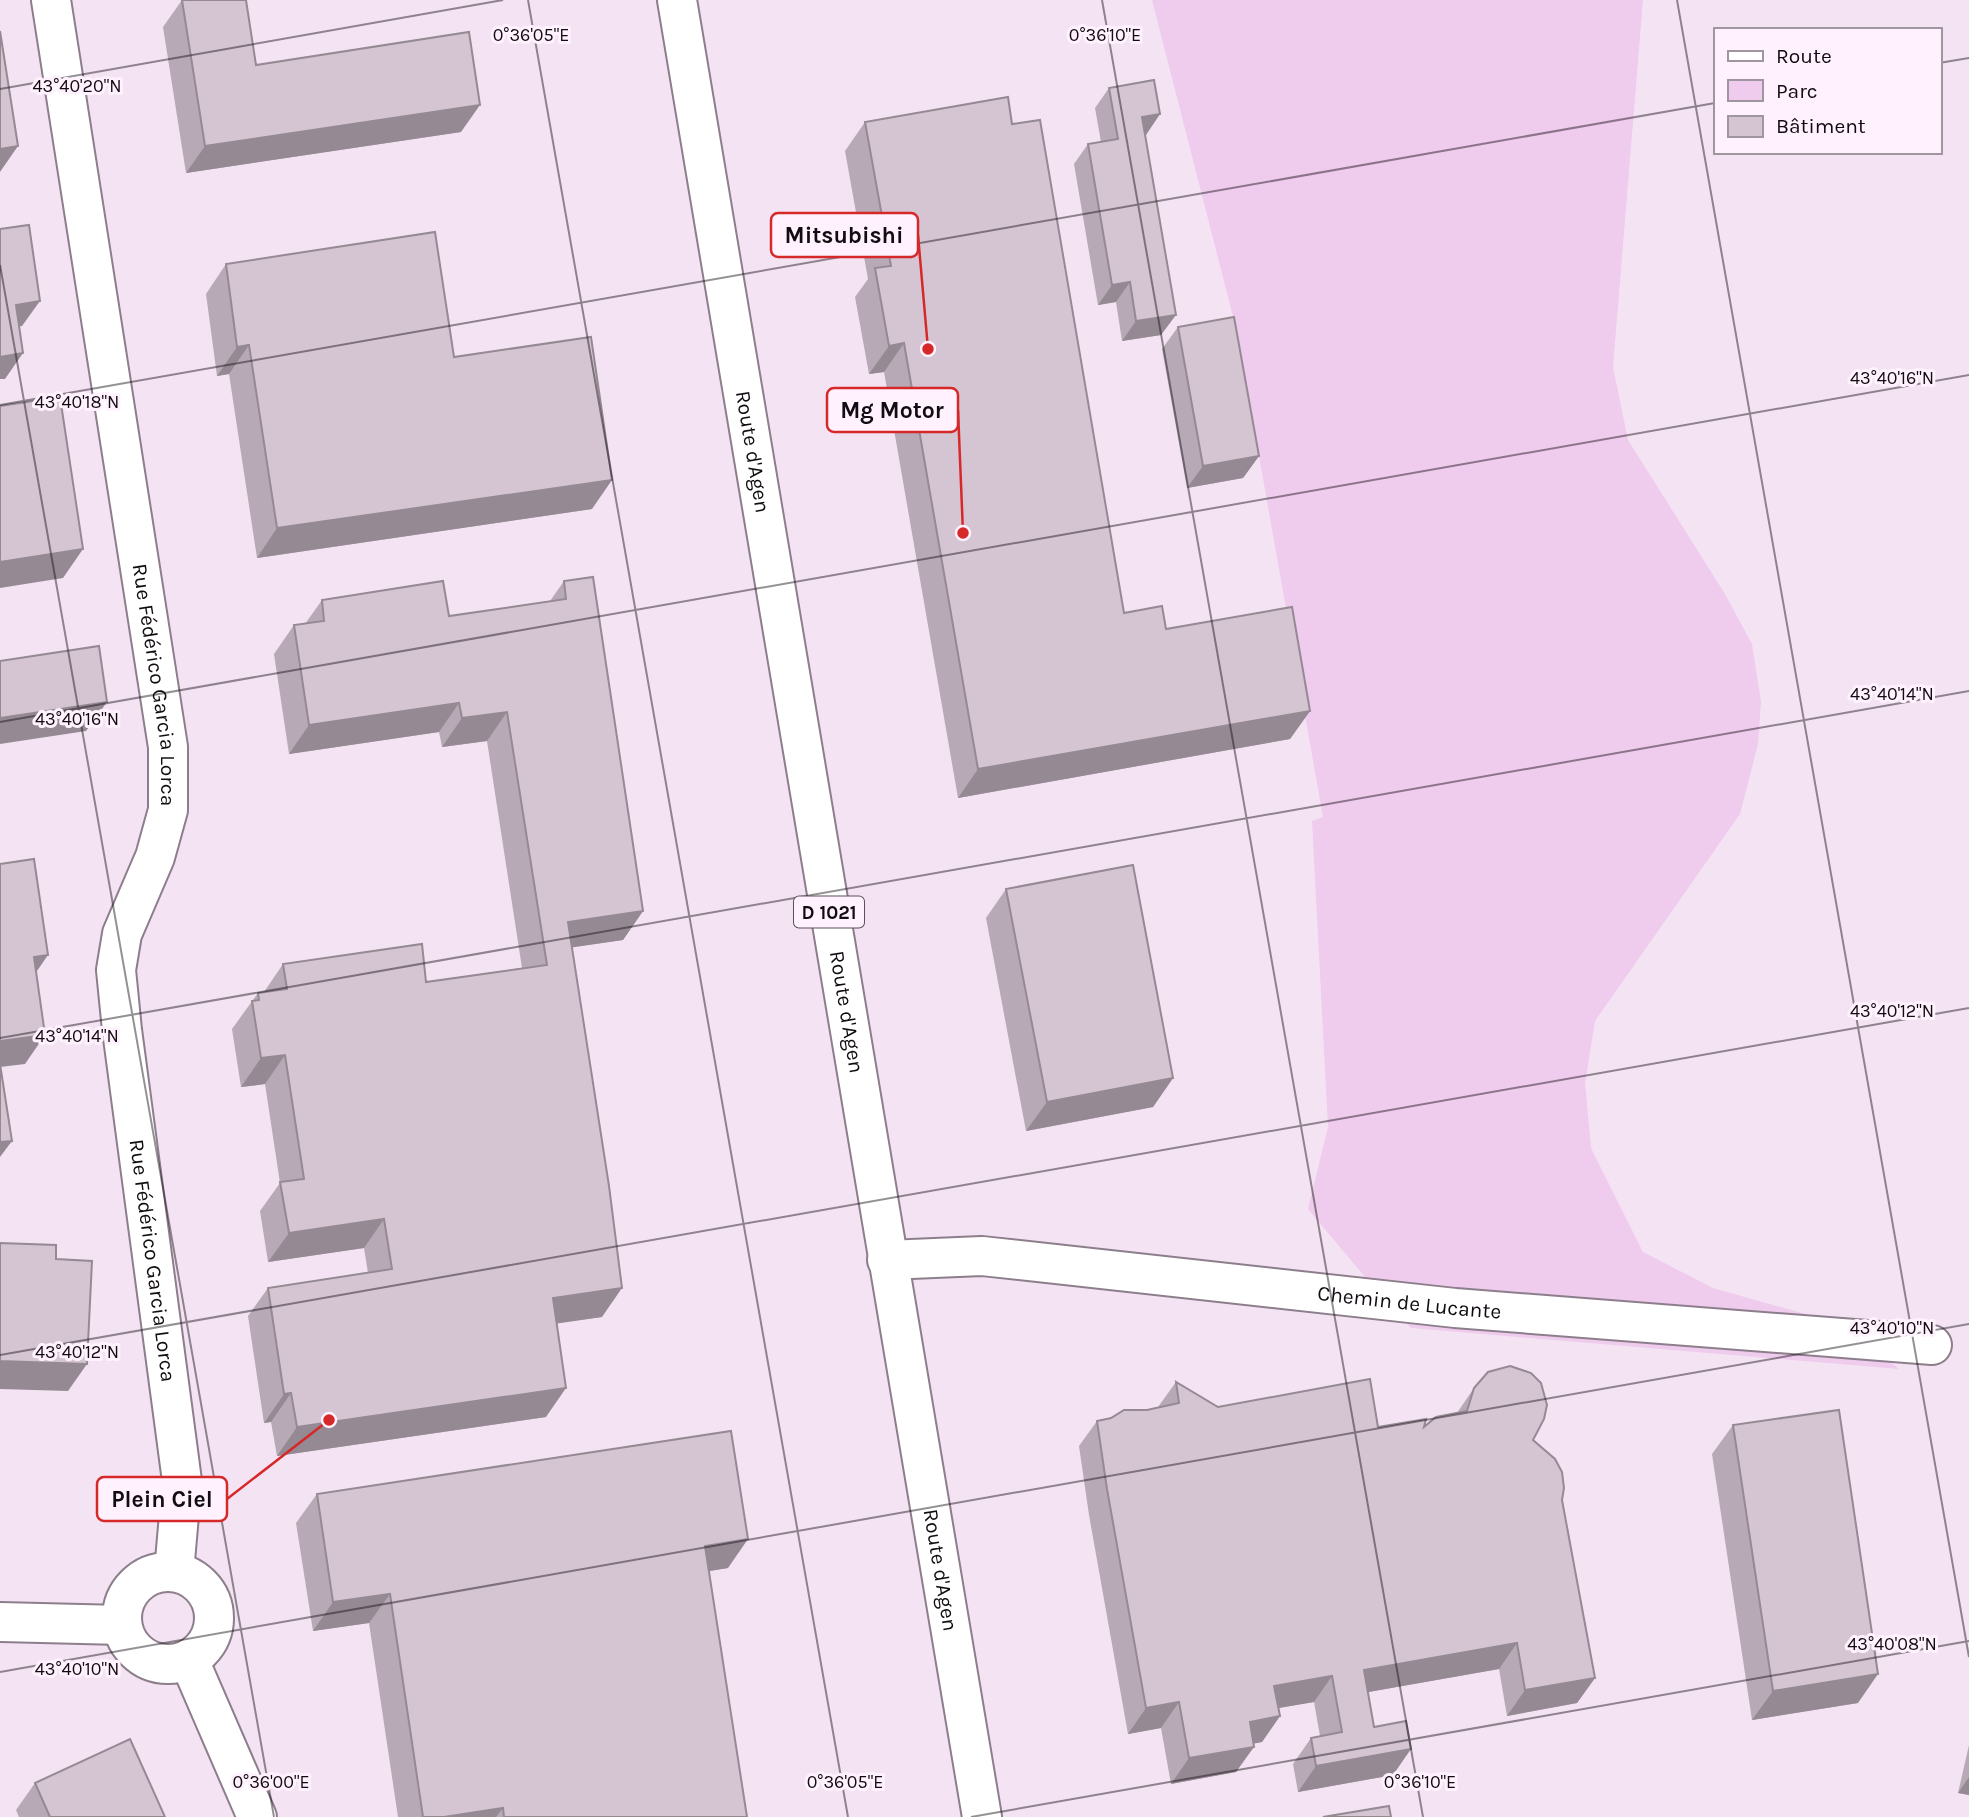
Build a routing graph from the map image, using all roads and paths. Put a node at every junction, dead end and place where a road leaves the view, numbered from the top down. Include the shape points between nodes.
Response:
1 (51, 0) edge
2 (677, 0) edge
3 (887, 1260) junction
4 (1932, 1345) dead end
5 (174, 1572) junction
6 (0, 1622) edge
7 (122, 1625) junction
8 (189, 1660) junction
9 (257, 1817) edge
10 (982, 1817) edge

1 - 5 street, Rue Fédérico Garcia Lorca via 168,747 168,810 155,857 122,933 116,970 182,1481
2 - 3 street, Route d'Agen / D 1021
3 - 4 street, Chemin de Lucante via 982,1256 1455,1308
3 - 10 street, Route d'Agen / D 1021
5 - 7 street via 159,1572 134,1586 126,1597
5 - 8 street via 200,1584 214,1610 210,1639
6 - 7 street
7 - 8 street via 126,1639 146,1659 161,1664
8 - 9 street

